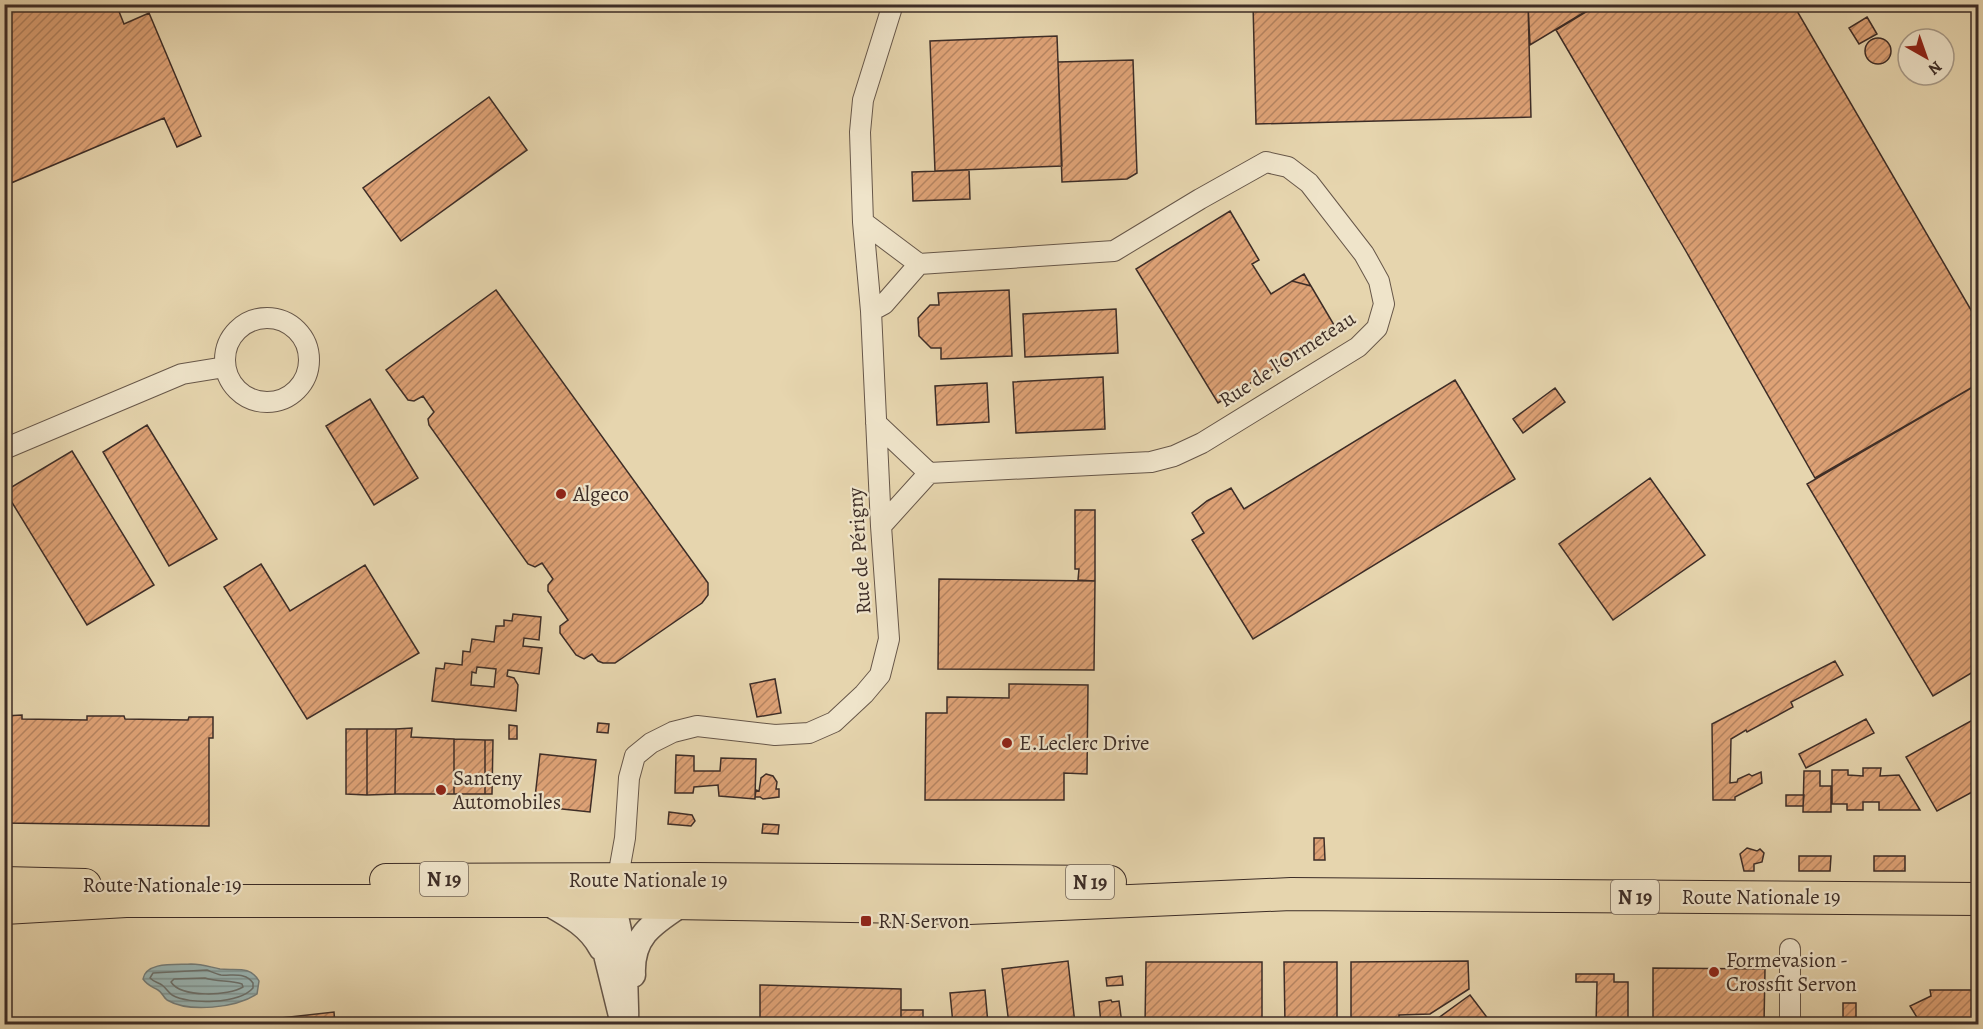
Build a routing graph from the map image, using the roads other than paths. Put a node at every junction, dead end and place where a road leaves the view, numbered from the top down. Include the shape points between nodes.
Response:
1 (893, 4) edge
2 (863, 222) junction
3 (919, 264) junction
4 (871, 311) junction
5 (225, 367) junction
6 (876, 423) junction
7 (4, 449) edge
8 (929, 473) junction
9 (880, 526) junction
10 (4, 883) edge
11 (615, 891) junction
12 (1291, 894) junction
13 (1978, 899) edge
14 (544, 901) junction
15 (682, 904) junction
16 (4, 908) edge
17 (1790, 949) dead end
18 (607, 958) junction
19 (626, 1024) edge
20 (1790, 1024) edge

1 - 2 street, Rue de Périgny via 863,100
2 - 3 street
2 - 4 street, Rue de Périgny
3 - 4 street via 884,304
3 - 8 street, Rue de l'Ormeteau via 1114,251 1266,162 1288,167 1309,183 1364,254 1379,281 1384,304 1377,328 1358,347 1202,443 1174,456 1150,462
4 - 6 street, Rue de Périgny
5 - 5 street via 240,393 269,403 286,398 300,387 308,371 309,353 290,324 265,318 248,322 234,334 226,350
5 - 7 street via 182,374
6 - 8 street
6 - 9 street, Rue de Périgny
8 - 9 street
9 - 11 street, Rue de Périgny via 889,639 880,675 834,722 809,733 775,735 697,726 651,743 636,756 629,778 625,838
10 - 11 main road, Route Nationale 19 / N 19 via 200,886 446,879
11 - 12 main road, Route Nationale 19 / N 19 via 1187,883
11 - 14 main road, Route Nationale 19 / N 19
11 - 15 main road, Route Nationale 19 / N 19
11 - 18 street via 598,922
11 - 19 street via 627,987
12 - 13 main road, Route Nationale 19 / N 19
12 - 15 main road, Route Nationale 19 / N 19 via 969,908
14 - 16 main road, Route Nationale 19 / N 19 via 126,901
14 - 18 street via 587,929
15 - 19 street via 659,918 635,948 634,1005
17 - 20 street
18 - 19 street

